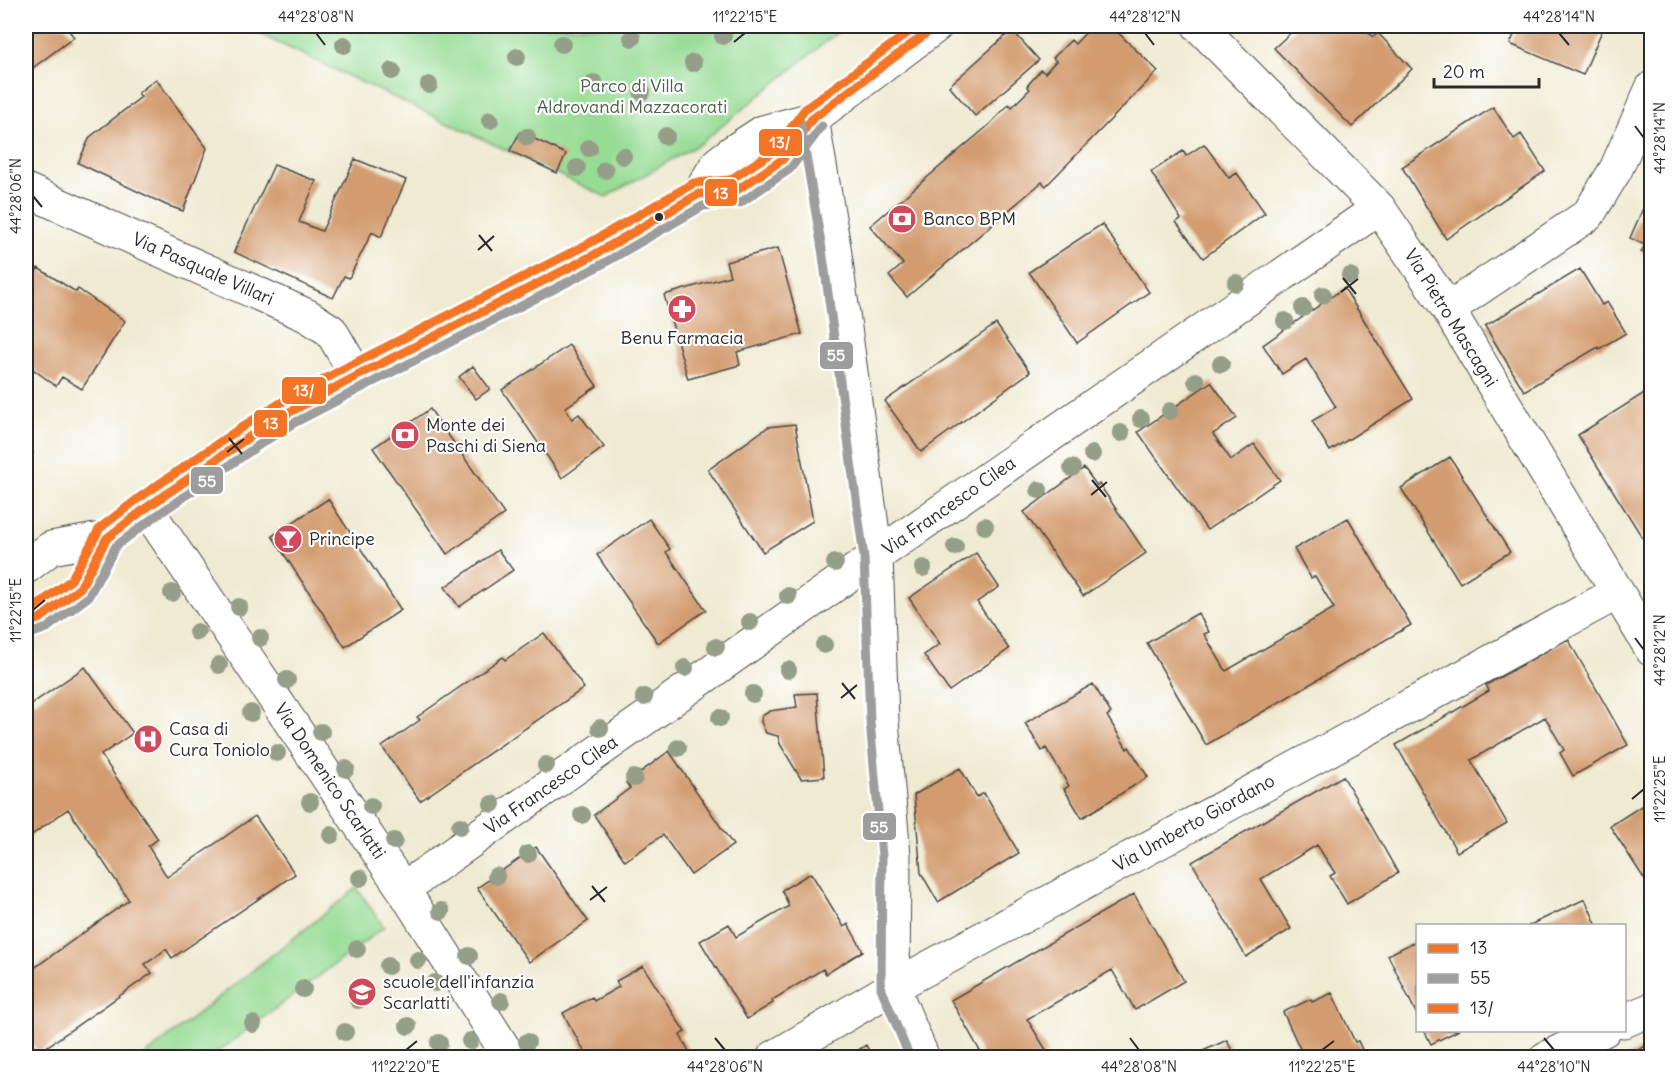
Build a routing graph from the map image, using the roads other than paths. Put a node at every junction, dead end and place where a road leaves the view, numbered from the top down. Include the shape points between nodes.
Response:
1 (936, 26) edge
2 (1199, 26) edge
3 (1652, 88) edge
4 (812, 119) junction
5 (26, 190) edge
6 (1379, 208) junction
7 (1448, 309) junction
8 (357, 376) junction
9 (146, 508) junction
10 (107, 538) junction
11 (876, 556) junction
12 (26, 567) edge
13 (1617, 593) junction
14 (26, 623) edge
15 (1652, 650) edge
16 (403, 889) junction
17 (893, 987) junction
18 (1652, 1009) edge
19 (1626, 1020) edge
20 (1600, 1032) edge
21 (510, 1058) edge
22 (773, 1058) edge
23 (923, 1058) edge
24 (1546, 1058) edge

1 - 4 street
2 - 6 street, Via Pietro Mascagni
3 - 7 street via 1616,169 1588,215
4 - 8 street via 782,160 734,192 699,194 594,255
4 - 11 street via 834,247
5 - 8 street, Via Pasquale Villari via 308,316 331,331
6 - 7 street, Via Pietro Mascagni
6 - 11 street, Via Francesco Cilea
7 - 13 street, Via Pietro Mascagni
8 - 9 street via 252,435
9 - 10 street
9 - 16 street, Via Domenico Scarlatti
10 - 12 street via 51,548
10 - 14 street via 80,588 41,618
11 - 16 street, Via Francesco Cilea
11 - 17 street via 882,721 894,856
13 - 15 street, Via Pietro Mascagni
13 - 17 street, Via Umberto Giordano
16 - 21 street, Via Domenico Scarlatti
17 - 22 street, Via Umberto Giordano
17 - 23 street
18 - 19 street
20 - 24 street

